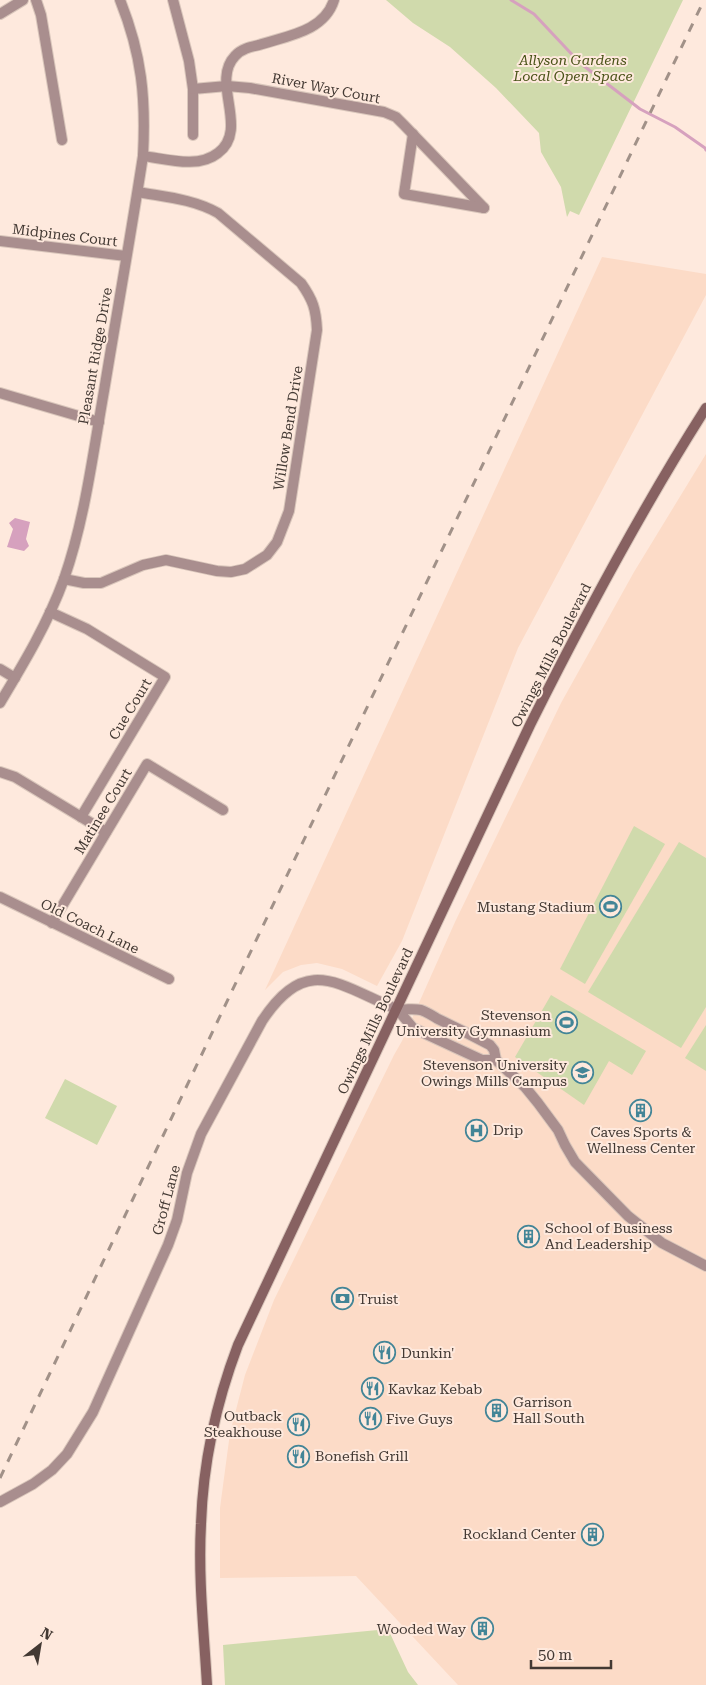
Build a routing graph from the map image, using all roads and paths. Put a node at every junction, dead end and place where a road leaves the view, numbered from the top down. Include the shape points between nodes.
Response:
1 (23, 0) edge
2 (36, 0) edge
3 (120, 0) edge
4 (173, 0) edge
5 (334, 0) edge
6 (0, 14) edge
7 (227, 86) junction
8 (193, 90) junction
9 (413, 134) junction
10 (193, 135) dead end
11 (62, 140) dead end
12 (144, 156) junction
13 (138, 192) junction
14 (0, 241) edge
15 (126, 256) junction
16 (0, 392) edge
17 (706, 408) edge
18 (98, 422) junction
19 (64, 579) junction
20 (50, 612) junction
21 (0, 669) edge
22 (15, 678) junction
23 (0, 703) edge
24 (0, 772) edge
25 (223, 810) dead end
26 (81, 817) junction
27 (106, 832) junction
28 (0, 897) edge
29 (52, 922) junction
30 (169, 979) dead end
31 (396, 1009) junction
32 (467, 1033) junction
33 (458, 1049) junction
34 (496, 1060) junction
35 (706, 1266) edge
36 (0, 1502) edge
37 (207, 1685) edge

1 - 6 street
2 - 11 street
3 - 12 street, Pleasant Ridge Drive via 142,80
4 - 8 street
5 - 7 street via 326,15 307,30 238,52 229,65
7 - 8 street, River Way Court
7 - 9 street, River Way Court via 384,112 396,117
7 - 12 street via 231,132 220,152 211,158 188,162
8 - 10 street
9 - 9 street, River Way Court via 439,161 484,208 404,194
12 - 13 street, Pleasant Ridge Drive
13 - 15 street, Pleasant Ridge Drive
13 - 19 street, Willow Bend Drive via 192,202 218,213 301,283 311,297 317,330 289,511 268,554 245,568 217,571 166,560 143,565 101,584
14 - 15 street, Midpines Court
15 - 18 street, Pleasant Ridge Drive
16 - 18 street
17 - 31 main road, Owings Mills Boulevard via 646,507 557,671
18 - 19 street, Pleasant Ridge Drive via 84,502
19 - 20 street, Pleasant Ridge Drive
20 - 22 street, Pleasant Ridge Drive
20 - 26 street, Cue Court via 87,629 165,677
21 - 22 street
22 - 23 street, Pleasant Ridge Drive
24 - 26 street via 15,777
25 - 27 street, Matinee Court via 147,764
26 - 27 street
27 - 29 street, Matinee Court
28 - 29 street, Old Coach Lane
29 - 30 street, Old Coach Lane
31 - 32 street via 420,1010
31 - 33 street via 413,1028
31 - 36 street, Groff Lane via 343,984 320,979 297,986 271,1007 201,1134 168,1245 88,1420 68,1454 52,1470
31 - 37 main road, Owings Mills Boulevard via 251,1315 223,1390 208,1458 201,1525
32 - 33 street
32 - 34 street via 490,1045
33 - 34 street via 482,1060
34 - 35 street via 538,1103 576,1162 628,1216 662,1243

